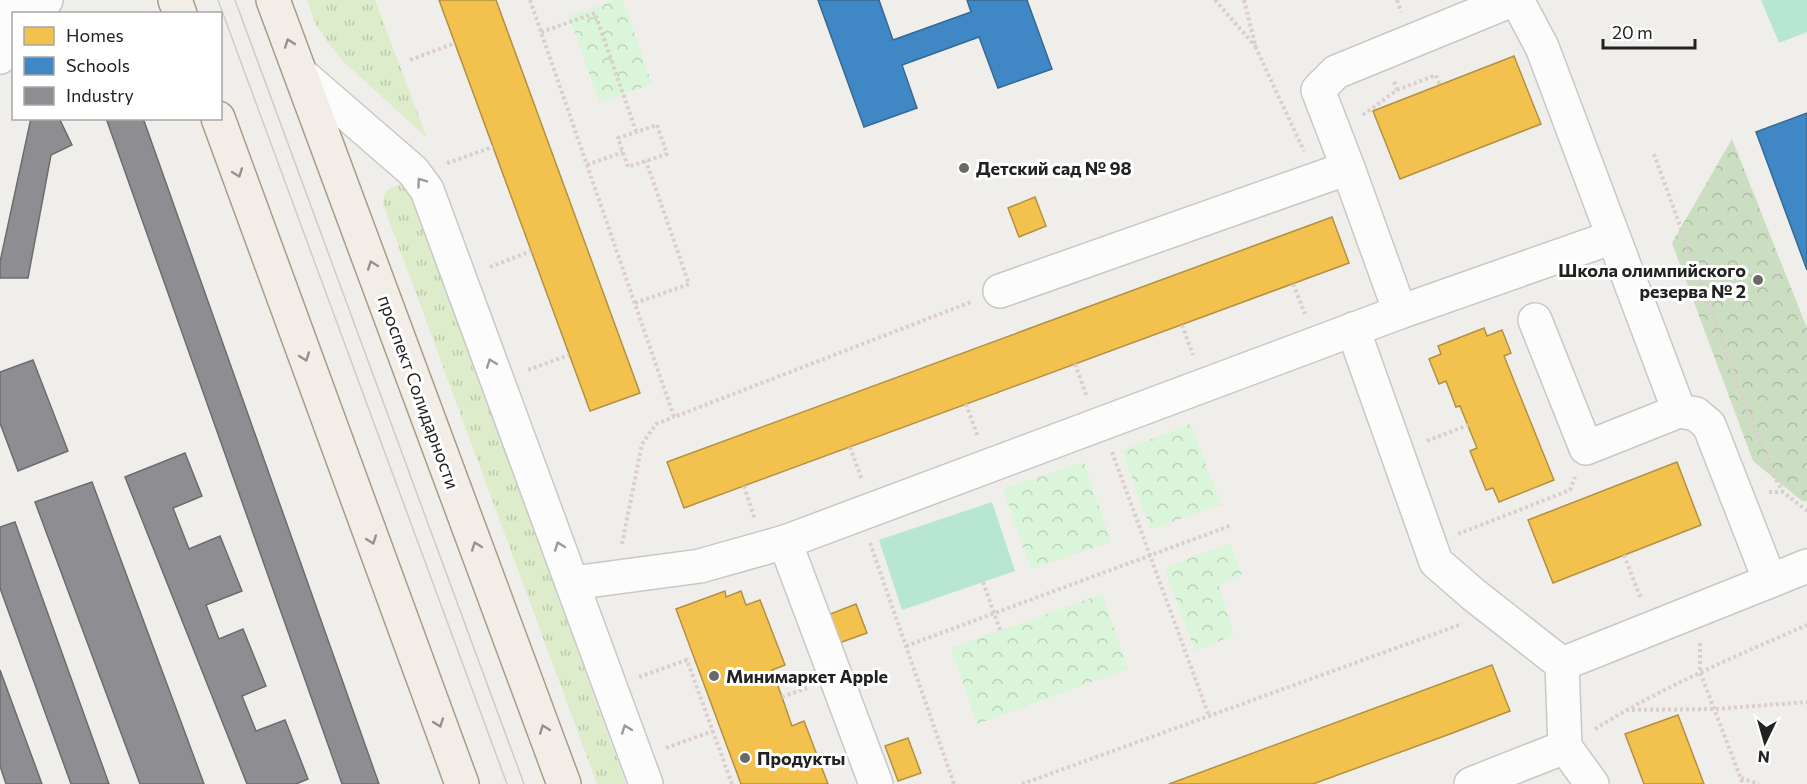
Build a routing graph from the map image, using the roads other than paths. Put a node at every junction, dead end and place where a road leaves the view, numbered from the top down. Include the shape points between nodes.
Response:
1 (46, 0) edge
2 (273, 0) edge
3 (1512, 0) edge
4 (1517, 0) edge
5 (10, 6) edge
6 (0, 57) edge
7 (300, 74) junction
8 (219, 120) edge
9 (1348, 168) junction
10 (1613, 237) junction
11 (1000, 291) road end
12 (1400, 312) junction
13 (1535, 320) dead end
14 (1353, 330) junction
15 (1679, 411) junction
16 (785, 542) junction
17 (1807, 567) edge
18 (1770, 581) junction
19 (573, 583) junction
20 (1562, 664) junction
21 (1565, 747) junction
22 (462, 784) edge
23 (564, 784) edge
24 (646, 784) edge
25 (876, 784) edge
26 (1471, 784) edge
27 (1592, 784) edge

1 - 5 street
7 -> 2 main road, проспект Солидарности
3 - 9 street via 1336,72 1318,90
4 - 10 street via 1542,47
5 - 6 street
19 -> 7 street via 427,190 412,171
23 -> 7 main road, проспект Солидарности
8 -> 22 main road
9 - 11 street
9 - 12 street
10 - 12 street
10 - 15 street
12 - 14 street
13 - 15 street via 1586,448
14 - 16 street
14 - 20 street via 1436,562
15 - 18 street via 1696,414 1709,425
16 - 19 street via 700,566
16 - 25 street
17 - 18 street
18 - 20 street
24 -> 19 street
20 - 21 street
21 - 26 street
21 - 27 street

